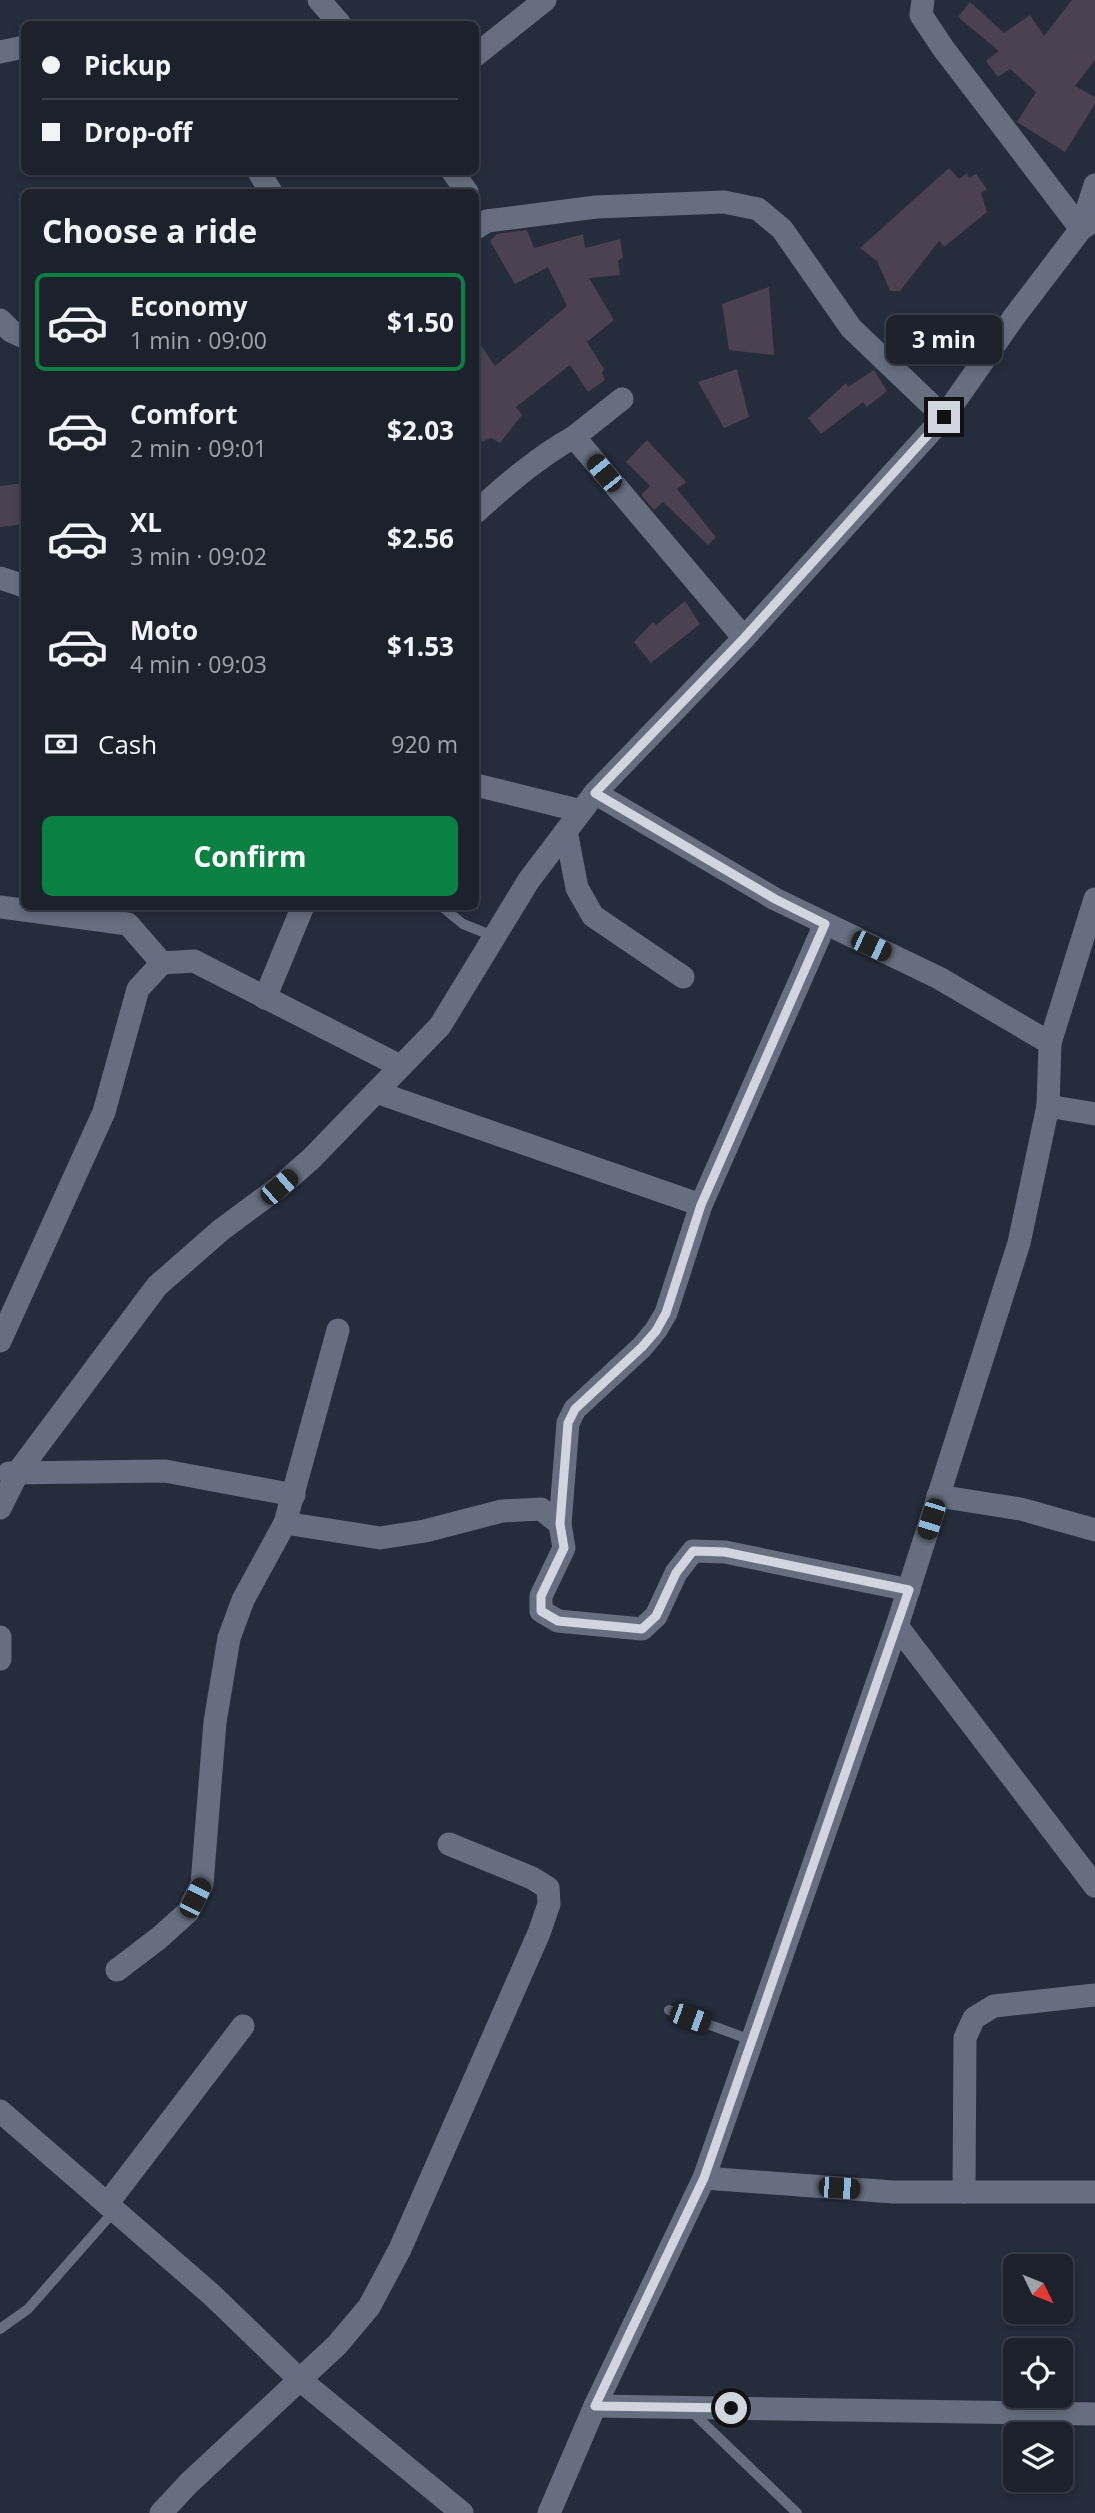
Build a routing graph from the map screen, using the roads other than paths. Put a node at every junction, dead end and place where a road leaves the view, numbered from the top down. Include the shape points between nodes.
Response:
1 (318, 0) edge
2 (545, 0) edge
3 (923, 0) edge
4 (337, 21) edge
5 (21, 48) edge
6 (0, 52) edge
7 (479, 53) edge
8 (1095, 185) edge
9 (480, 218) edge
10 (1088, 225) edge
11 (0, 320) edge
12 (21, 336) edge
13 (622, 399) dead end
14 (944, 417) junction
15 (574, 437) junction
16 (479, 509) edge
17 (0, 578) edge
18 (21, 585) edge
19 (744, 638) junction
20 (479, 785) edge
21 (588, 802) junction
22 (566, 831) junction
23 (1095, 899) edge
24 (0, 907) edge
25 (21, 910) edge
26 (23, 910) edge
27 (301, 910) edge
28 (446, 910) edge
29 (825, 924) junction
30 (493, 936) junction
31 (162, 962) junction
32 (683, 977) dead end
33 (265, 998) junction
34 (1050, 1043) junction
35 (400, 1066) junction
36 (376, 1091) junction
37 (1048, 1106) junction
38 (1095, 1114) edge
39 (701, 1205) junction
40 (338, 1330) dead end
41 (0, 1341) edge
42 (9, 1473) edge
43 (294, 1495) junction
44 (938, 1496) junction
45 (0, 1508) edge
46 (285, 1523) junction
47 (560, 1524) junction
48 (1095, 1530) edge
49 (909, 1590) junction
50 (897, 1626) junction
51 (0, 1637) edge
52 (0, 1659) edge
53 (449, 1844) dead end
54 (1095, 1886) edge
55 (117, 1970) dead end
56 (1095, 1995) edge
57 (669, 2010) dead end
58 (243, 2026) dead end
59 (751, 2040) junction
60 (0, 2111) edge
61 (704, 2178) junction
62 (964, 2192) junction
63 (1095, 2192) edge
64 (111, 2207) junction
65 (0, 2329) edge
66 (299, 2379) junction
67 (595, 2406) junction
68 (687, 2407) junction
69 (1095, 2414) edge
70 (161, 2513) edge
71 (462, 2513) edge
72 (549, 2513) edge
73 (797, 2513) edge

1 - 4 street
2 - 7 street
3 - 10 street via 921,15 943,48
5 - 6 street
8 - 10 street
9 - 14 street via 724,202 758,209 782,229 851,328
10 - 14 street via 1014,317
11 - 12 street
13 - 15 street
14 - 19 street
15 - 16 street via 514,478
15 - 19 street
17 - 18 street
19 - 21 street
20 - 21 street
21 - 22 street
21 - 29 street
22 - 30 street
22 - 32 street via 578,888 593,916
23 - 34 street
24 - 25 street
26 - 31 street via 128,924
27 - 33 street
28 - 30 lane via 463,924
29 - 34 street via 939,978
29 - 39 street
30 - 35 street via 440,1026
31 - 33 street via 194,961
31 - 41 street via 138,989 104,1112
33 - 35 street
34 - 37 street
35 - 36 street
36 - 39 street
36 - 42 street via 311,1159 157,1286
37 - 38 street
37 - 44 street via 1019,1243
39 - 47 street via 656,1331 575,1409 568,1423
40 - 43 street
42 - 43 street via 165,1471
42 - 45 street
43 - 46 street
44 - 48 street via 1021,1509
44 - 49 street
46 - 47 street via 380,1538 502,1511 541,1509
46 - 55 street via 243,1600 229,1639 215,1722 202,1884 188,1912
47 - 49 street via 564,1548 541,1596 541,1611 558,1621 642,1629 656,1616 676,1573 693,1551 725,1552
49 - 50 street
50 - 54 street
50 - 59 street
51 - 52 street
53 - 66 street via 532,1878 548,1888 549,1904 400,2249 369,2307 337,2345
56 - 62 street via 994,2007 974,2018 965,2038
57 - 59 lane
58 - 64 street
59 - 61 street
60 - 64 street
61 - 62 street via 893,2193
61 - 67 street
62 - 63 street
64 - 65 lane via 28,2309
64 - 66 street
66 - 70 street
66 - 71 street
67 - 68 street
67 - 72 street
68 - 69 street
68 - 73 lane

